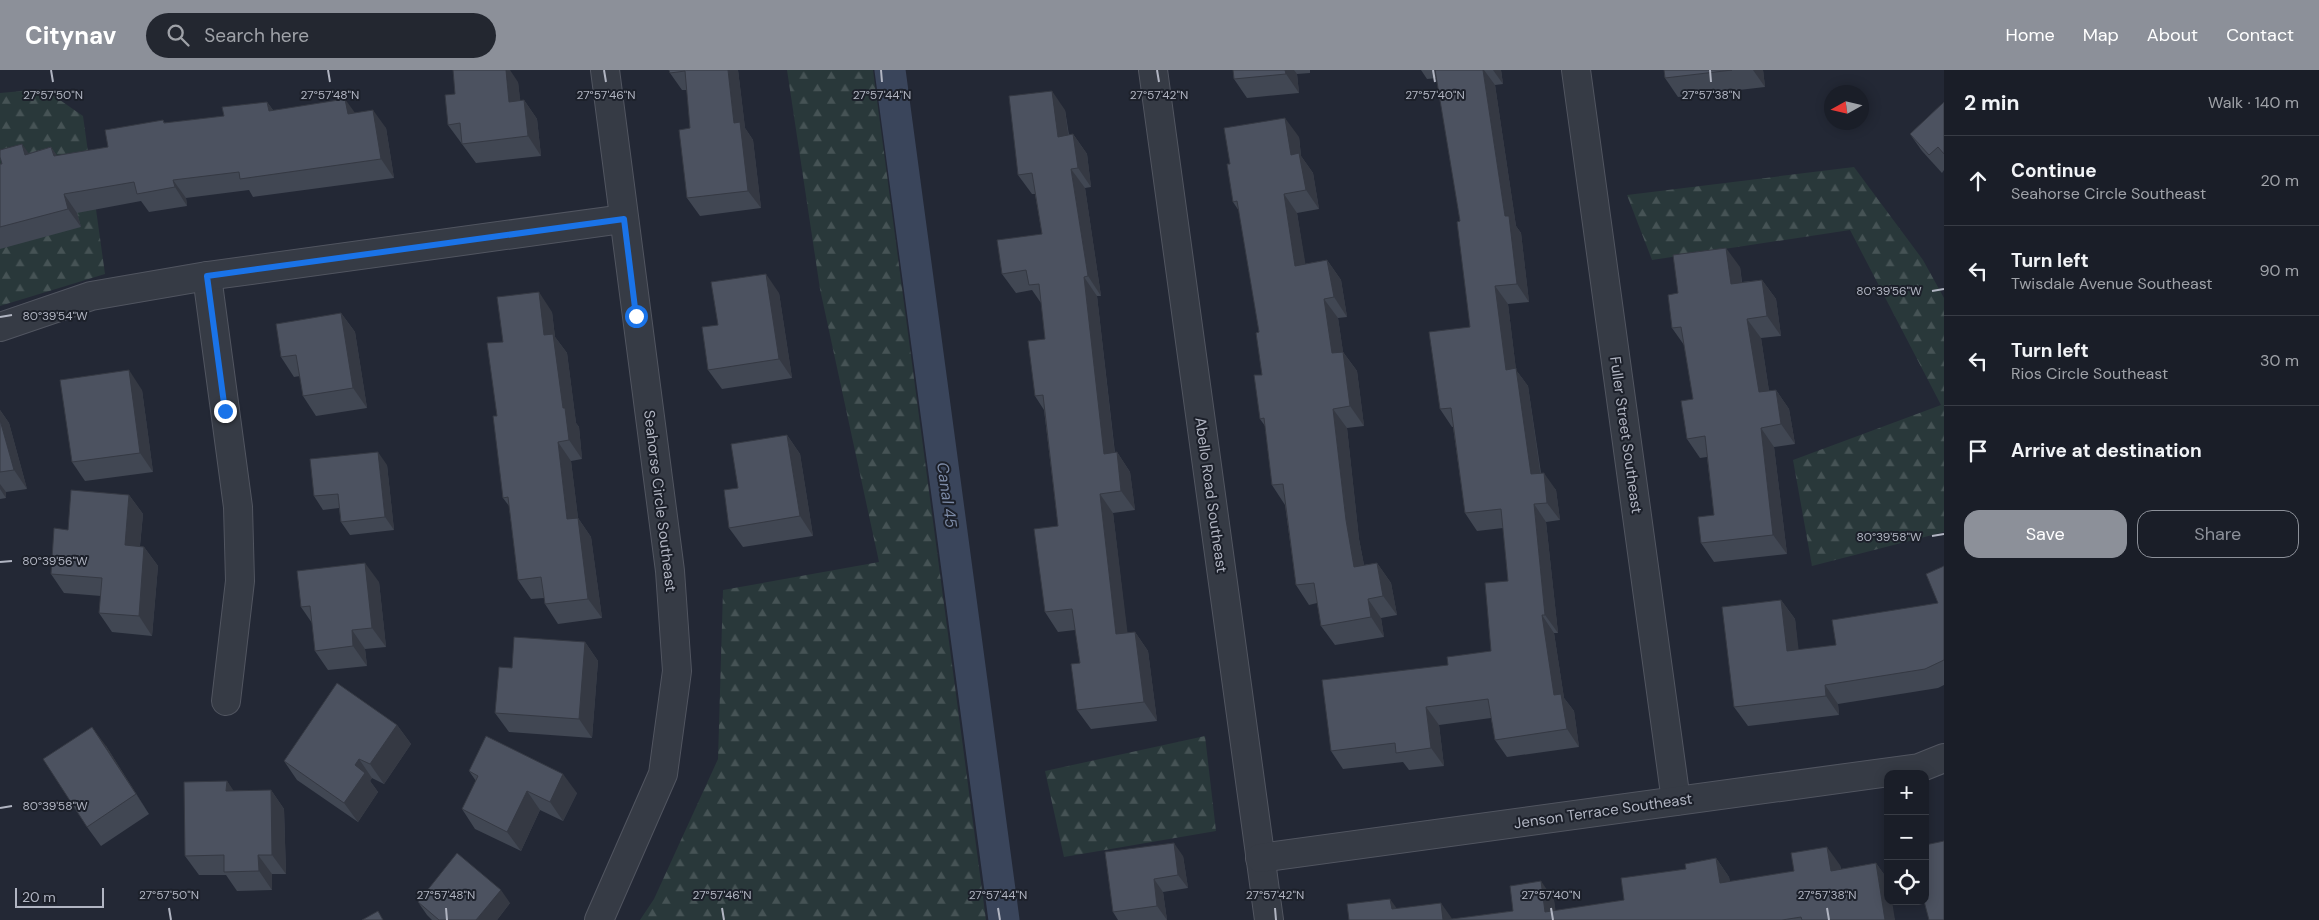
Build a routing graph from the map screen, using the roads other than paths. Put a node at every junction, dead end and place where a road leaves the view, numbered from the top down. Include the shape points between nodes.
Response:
1 (605, 70) edge
2 (1153, 70) edge
3 (1576, 70) edge
4 (624, 219) junction
5 (207, 276) junction
6 (0, 327) edge
7 (226, 701) dead end
8 (1944, 758) edge
9 (1676, 801) junction
10 (1260, 858) junction
11 (599, 920) edge
12 (1269, 920) edge

1 - 4 street, Seahorse Circle Southeast
2 - 10 street, Abello Road Southeast
3 - 9 street, Fuller Street Southeast
4 - 5 street
4 - 11 street, Seahorse Circle Southeast via 670,571 677,671 663,774
5 - 6 street via 91,296
5 - 7 street via 238,507 240,581
8 - 9 street, Jenson Terrace Southeast via 1919,768
9 - 10 street, Jenson Terrace Southeast
10 - 12 street, Abello Road Southeast

